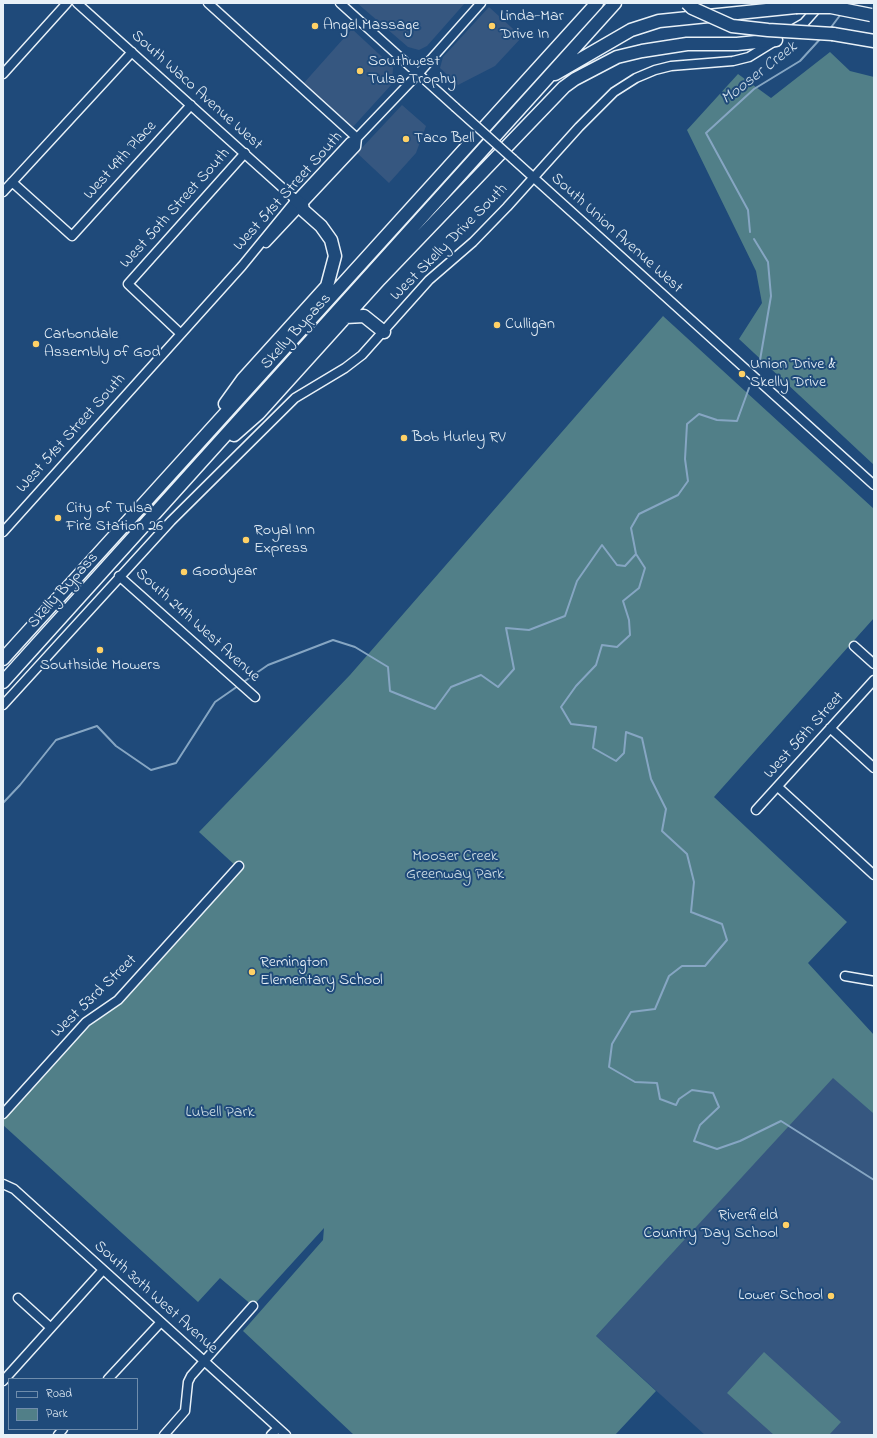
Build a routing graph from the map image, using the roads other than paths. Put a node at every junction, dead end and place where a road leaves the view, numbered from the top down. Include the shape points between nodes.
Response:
1 (67, 3) edge
2 (77, 3) edge
3 (208, 3) edge
4 (340, 3) edge
5 (481, 3) edge
6 (597, 3) edge
7 (615, 3) edge
8 (687, 3) edge
9 (822, 3) edge
10 (872, 15) edge
11 (776, 40) junction
12 (874, 41) edge
13 (132, 52) junction
14 (3, 74) edge
15 (418, 74) junction
16 (546, 79) junction
17 (191, 105) junction
18 (358, 138) junction
19 (245, 153) junction
20 (533, 177) junction
21 (12, 182) junction
22 (3, 192) edge
23 (299, 203) junction
24 (345, 317) junction
25 (384, 332) junction
26 (181, 334) junction
27 (181, 463) junction
28 (192, 473) junction
29 (874, 486) edge
30 (3, 532) edge
31 (119, 576) junction
32 (854, 646) dead end
33 (3, 660) edge
34 (874, 664) edge
35 (874, 680) edge
36 (3, 682) edge
37 (255, 697) dead end
38 (3, 705) edge
39 (830, 728) junction
40 (874, 768) edge
41 (778, 787) junction
42 (756, 810) dead end
43 (240, 866) dead end
44 (874, 875) edge
45 (845, 976) dead end
46 (874, 981) edge
47 (3, 1114) edge
48 (3, 1184) edge
49 (103, 1270) junction
50 (18, 1298) dead end
51 (253, 1306) dead end
52 (161, 1322) junction
53 (50, 1327) junction
54 (204, 1360) junction
55 (109, 1378) edge
56 (3, 1381) edge
57 (278, 1428) junction
58 (164, 1435) edge
59 (271, 1435) edge
60 (286, 1435) edge

1 - 14 street
2 - 13 street, South Waco Avenue West
3 - 18 street
4 - 15 street, South Union Avenue West
5 - 15 street, West 51st Street South
6 - 27 highway, Skelly Bypass
7 - 16 highway, Skelly Bypass
8 - 12 highway, bridge via 692,8 732,26 833,34
9 - 11 street, West Skelly Drive South via 804,23
10 - 16 highway, bridge via 830,8 796,7 675,18 646,24 619,36
11 - 20 street, West Skelly Drive South via 749,57 733,61 671,66 636,78 600,104
11 - 24 highway via 737,44 687,44 642,51 606,62 564,88
13 - 17 street, South Waco Avenue West
13 - 21 street
15 - 18 street, West 51st Street South
15 - 20 street, South Union Avenue West, bridge
16 - 28 highway, Skelly Bypass
17 - 19 street, South Waco Avenue West
17 - 21 street, West 49th Place via 72,236
18 - 23 street, West 51st Street South via 350,142
19 - 23 street, South Waco Avenue West
19 - 26 street, West 50th Street South via 128,284
20 - 25 street, West Skelly Drive South via 473,242 429,280
20 - 29 street, South Union Avenue West
21 - 22 street
23 - 26 street, West 51st Street South
23 - 27 highway via 331,240 335,256 327,286 243,379
24 - 25 highway via 364,316
24 - 28 highway via 258,413
25 - 31 street, West Skelly Drive South via 354,362 295,398 171,520
26 - 30 street, West 51st Street South
27 - 33 highway, Skelly Bypass
28 - 36 highway, Skelly Bypass
31 - 37 street, South 24th West Avenue
31 - 38 street, West Skelly Drive South
32 - 34 street
35 - 39 street, West 56th Street
39 - 40 street
39 - 41 street, West 56th Street
41 - 42 street, West 56th Street
41 - 44 street
43 - 47 street, West 53rd Street via 118,1000 86,1022
45 - 46 street
48 - 49 street, South 30th West Avenue via 14,1189
49 - 52 street, South 30th West Avenue
49 - 53 street
50 - 53 street
51 - 54 street
52 - 54 street, South 30th West Avenue
52 - 55 street
53 - 56 street
54 - 57 street, South 30th West Avenue
54 - 58 street via 188,1382 185,1410
57 - 59 street
57 - 60 street, South 30th West Avenue

